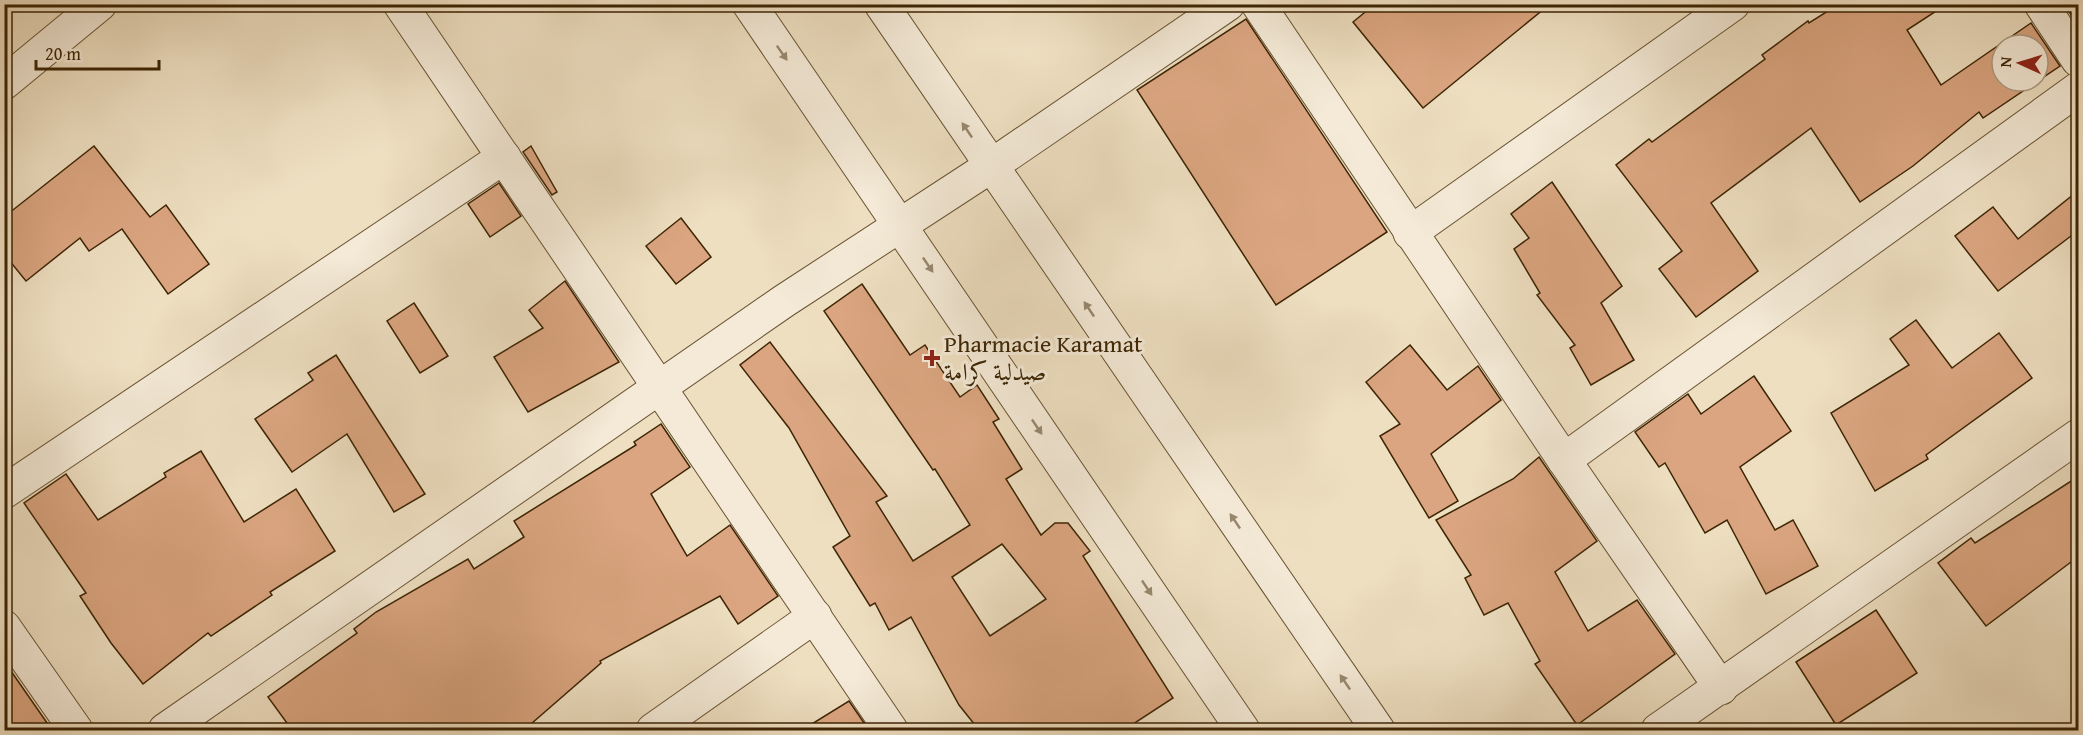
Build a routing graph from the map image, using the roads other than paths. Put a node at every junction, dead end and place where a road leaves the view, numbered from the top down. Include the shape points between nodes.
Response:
1 (100, 4) edge
2 (400, 4) edge
3 (749, 4) edge
4 (881, 4) edge
5 (1228, 4) edge
6 (1258, 4) edge
7 (1733, 4) edge
8 (2041, 4) edge
9 (2079, 60) edge
10 (4, 83) edge
11 (2079, 89) edge
12 (504, 157) junction
13 (991, 166) junction
14 (900, 224) junction
15 (1410, 233) junction
16 (659, 387) junction
17 (2079, 436) edge
18 (1564, 460) junction
19 (4, 492) edge
20 (814, 616) junction
21 (4, 627) edge
22 (1721, 688) junction
23 (76, 730) edge
24 (165, 730) edge
25 (653, 730) edge
26 (891, 730) edge
27 (1243, 730) edge
28 (1378, 730) edge
29 (1658, 730) edge

1 - 10 street
2 - 12 street
3 -> 14 street
13 -> 4 street
5 - 13 street
6 - 15 street
7 - 15 street
8 - 9 street
11 - 18 street
12 - 16 street
12 - 19 street
13 - 14 street
28 -> 13 street
14 - 16 street
14 -> 27 street
15 - 18 street
16 - 20 street
16 - 24 street
17 - 22 street
18 - 22 street
20 - 25 street
20 - 26 street
21 - 23 street
22 - 29 street

